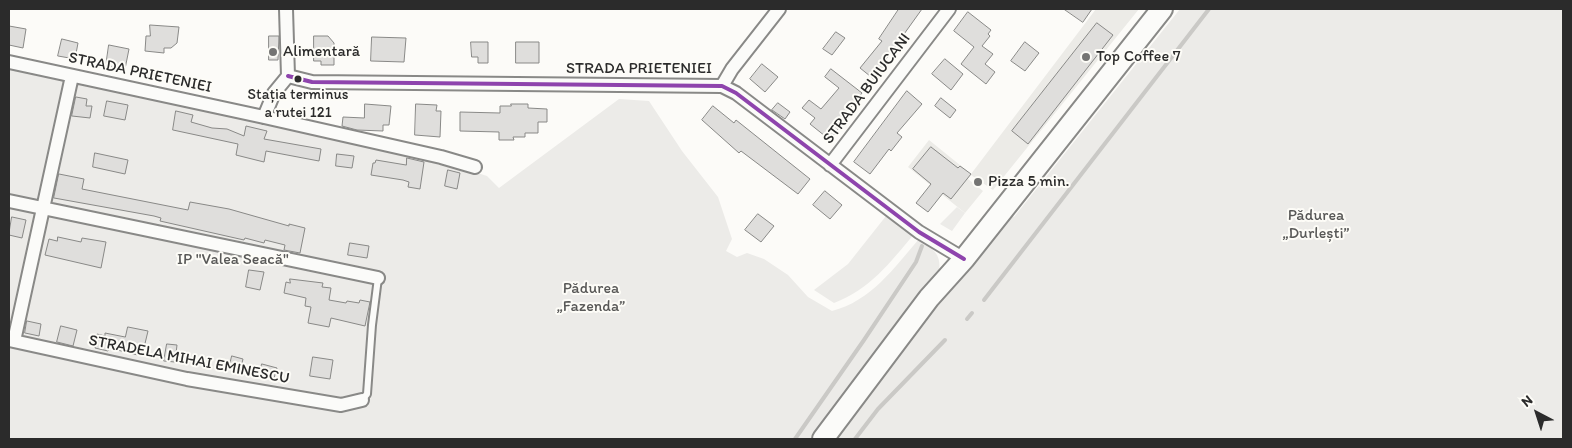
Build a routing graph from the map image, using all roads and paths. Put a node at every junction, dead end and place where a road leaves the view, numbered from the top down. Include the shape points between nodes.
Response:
1 (286, 9) edge
2 (779, 9) edge
3 (949, 9) edge
4 (1162, 9) edge
5 (9, 62) edge
6 (72, 76) junction
7 (288, 76) junction
8 (722, 86) junction
9 (264, 117) junction
10 (830, 165) junction
11 (475, 167) dead end
12 (9, 201) edge
13 (42, 208) junction
14 (964, 259) junction
15 (378, 278) joint
16 (12, 341) edge
17 (362, 400) joint
18 (823, 439) edge

1 - 7 street
2 - 8 street
3 - 10 street, STRADA BUIUCANI
4 - 14 highway
5 - 6 street, STRADA PRIETENIEI
6 - 9 street, STRADA PRIETENIEI
6 - 13 street
7 - 8 street, STRADA PRIETENIEI via 312,82
7 - 9 street via 274,93
8 - 10 street, STRADA PRIETENIEI via 736,93
9 - 11 street, STRADA PRIETENIEI
10 - 14 street, STRADA PRIETENIEI via 919,232
12 - 13 street
13 - 15 street
13 - 16 street
14 - 18 highway via 929,298
15 - 17 lane via 367,394
16 - 17 street, STRADELA MIHAI EMINESCU via 332,404

